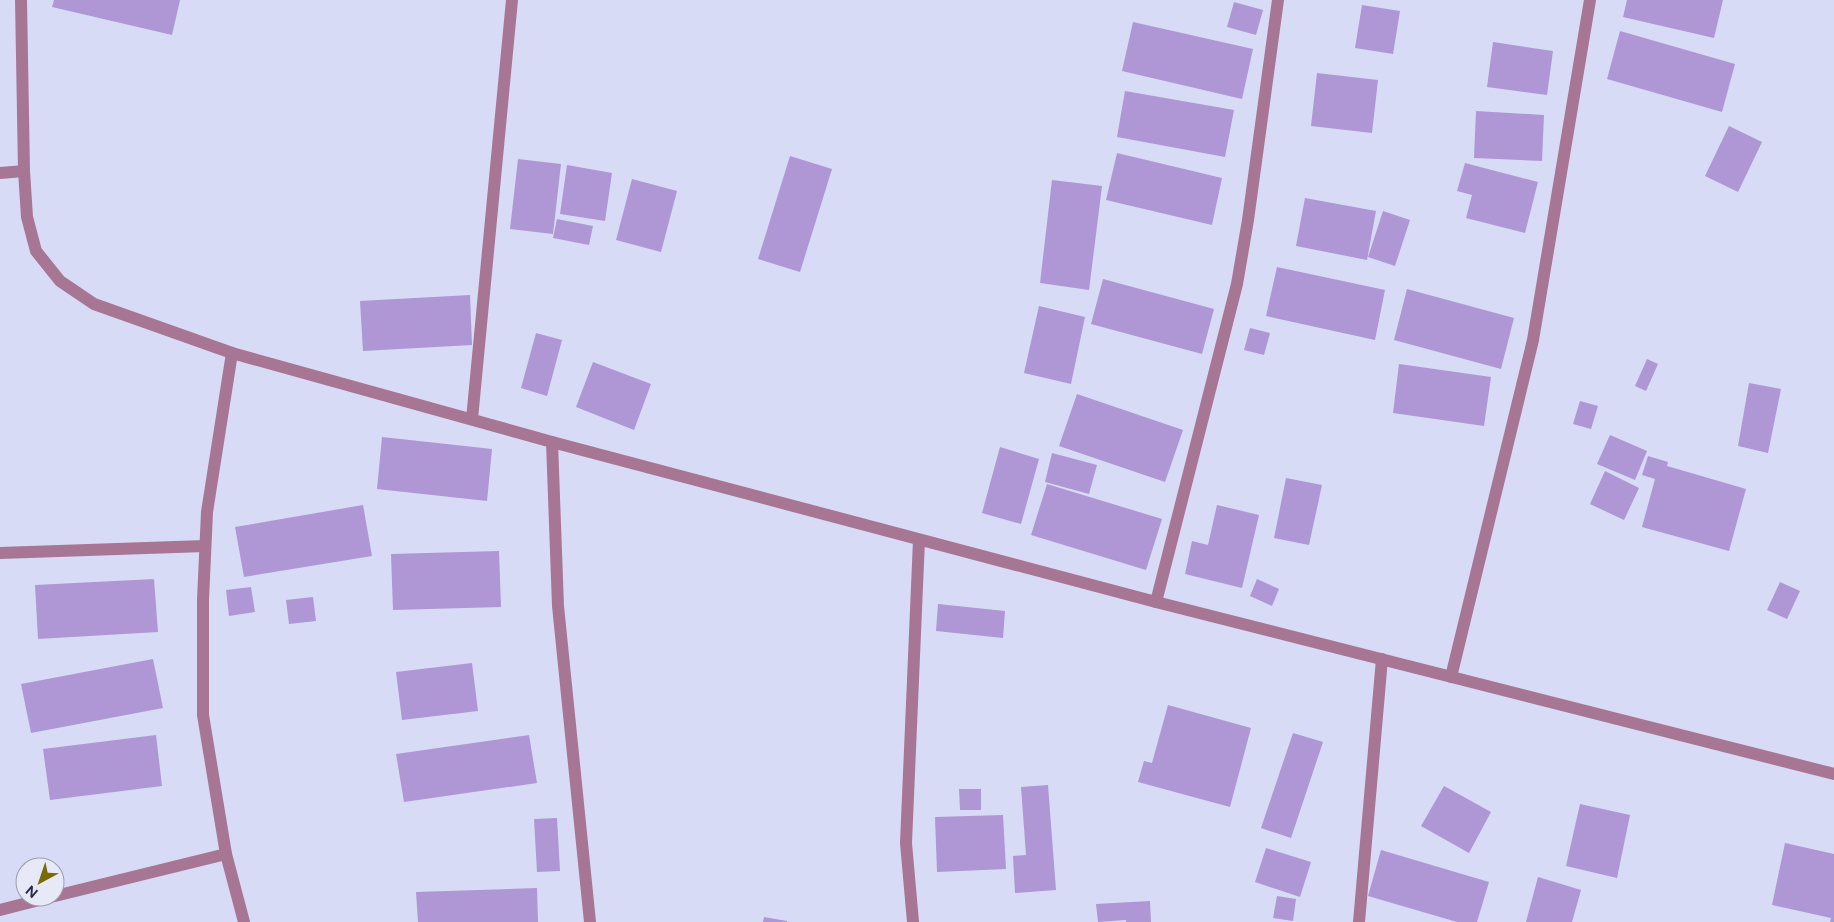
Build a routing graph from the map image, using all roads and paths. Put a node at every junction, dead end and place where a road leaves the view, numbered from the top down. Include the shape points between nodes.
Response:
1 (21, 0) edge
2 (512, 0) edge
3 (1278, 0) edge
4 (1590, 0) edge
5 (24, 171) junction
6 (0, 173) edge
7 (232, 353) junction
8 (472, 419) junction
9 (552, 442) junction
10 (919, 540) junction
11 (206, 546) junction
12 (0, 553) edge
13 (1156, 602) junction
14 (1382, 659) junction
15 (1451, 677) junction
16 (1834, 774) edge
17 (226, 854) junction
18 (65, 894) edge
19 (15, 906) edge
20 (0, 910) edge
21 (244, 922) edge
22 (590, 922) edge
23 (913, 922) edge
24 (1359, 922) edge

1 - 5 street
2 - 8 street
3 - 13 street via 1237,284
4 - 15 street via 1533,340
5 - 6 street
5 - 7 street via 27,217 36,251 60,281 94,304
7 - 8 street
7 - 11 street via 207,512
8 - 9 street
9 - 10 street
9 - 22 street via 558,606
10 - 13 street
10 - 23 street via 906,843
11 - 12 street
11 - 17 street via 203,715
13 - 14 street
14 - 15 street
14 - 24 street
15 - 16 street
17 - 18 street
17 - 21 street
19 - 20 street

